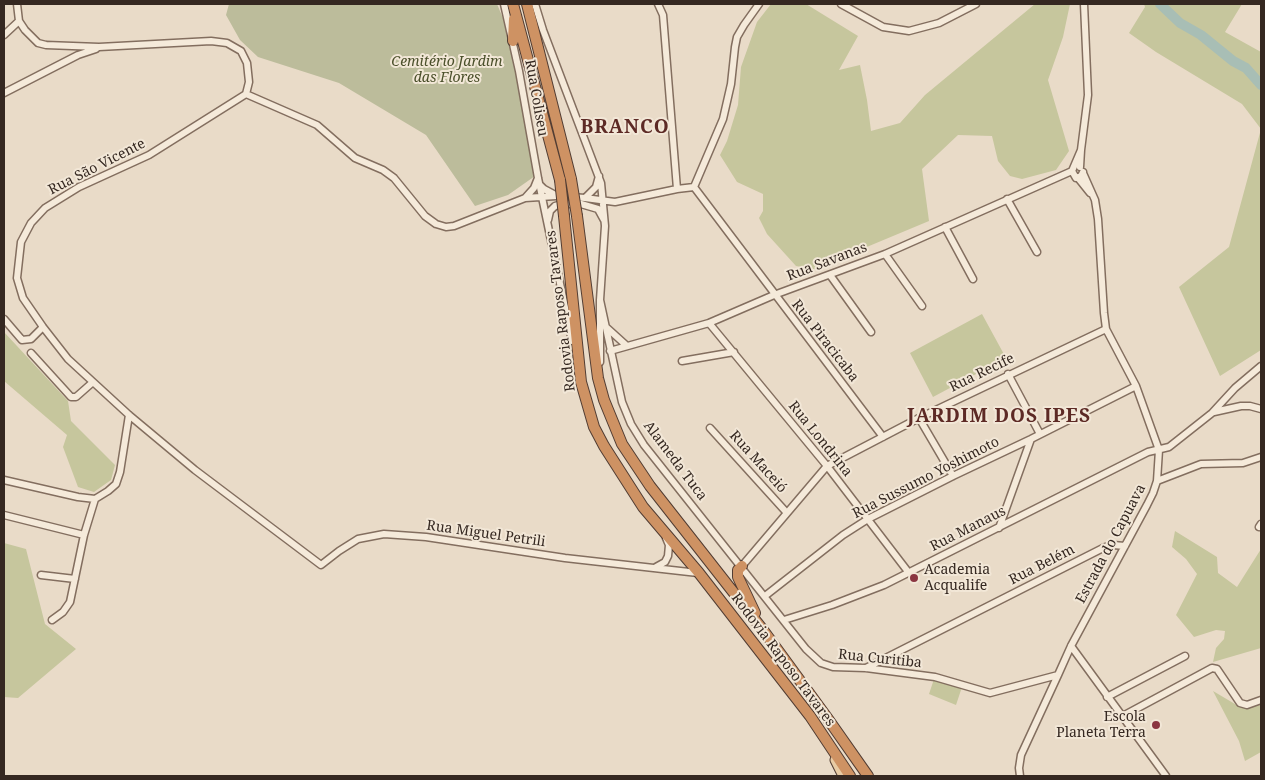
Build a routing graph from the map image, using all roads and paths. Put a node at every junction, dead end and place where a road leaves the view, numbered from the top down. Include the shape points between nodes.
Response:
1 (16, 4) edge
2 (527, 4) edge
3 (535, 4) edge
4 (658, 4) edge
5 (760, 4) edge
6 (841, 4) edge
7 (976, 4) edge
8 (1084, 4) edge
9 (511, 5) edge
10 (19, 21) junction
11 (4, 35) edge
12 (512, 41) joint
13 (99, 47) junction
14 (4, 93) edge
15 (246, 94) junction
16 (1077, 173) junction
17 (599, 175) junction
18 (539, 181) junction
19 (694, 187) junction
20 (677, 189) junction
21 (557, 196) junction
22 (542, 197) junction
23 (527, 198) junction
24 (584, 198) junction
25 (604, 199) junction
26 (1008, 199) junction
27 (615, 202) junction
28 (544, 206) junction
29 (605, 214) junction
30 (548, 224) junction
31 (605, 226) junction
32 (946, 227) junction
33 (1037, 252) dead end
34 (885, 254) junction
35 (830, 275) junction
36 (973, 280) dead end
37 (774, 295) junction
38 (600, 300) junction
39 (922, 306) dead end
40 (4, 319) edge
41 (709, 323) junction
42 (605, 326) junction
43 (43, 327) junction
44 (1106, 328) junction
45 (871, 332) dead end
46 (627, 346) junction
47 (610, 351) junction
48 (31, 352) dead end
49 (734, 352) junction
50 (682, 361) dead end
51 (1261, 366) edge
52 (1008, 374) junction
53 (93, 382) junction
54 (581, 382) junction
55 (1136, 386) junction
56 (604, 400) junction
57 (1261, 409) edge
58 (1212, 413) junction
59 (129, 415) junction
60 (919, 418) junction
61 (710, 428) dead end
62 (1040, 434) junction
63 (883, 437) junction
64 (1032, 439) junction
65 (1159, 450) junction
66 (1261, 457) edge
67 (827, 466) junction
68 (953, 476) junction
69 (4, 480) edge
70 (1157, 481) junction
71 (95, 499) junction
72 (787, 513) junction
73 (4, 515) edge
74 (868, 519) junction
75 (662, 527) junction
76 (999, 528) junction
77 (84, 535) junction
78 (1124, 546) junction
79 (321, 565) joint
80 (742, 566) junction
81 (656, 567) junction
82 (699, 573) junction
83 (909, 573) junction
84 (41, 575) dead end
85 (75, 579) junction
86 (765, 596) junction
87 (52, 620) dead end
88 (784, 620) junction
89 (763, 630) junction
90 (1071, 646) junction
91 (1185, 656) dead end
92 (866, 668) junction
93 (1058, 675) junction
94 (1107, 697) junction
95 (1261, 700) edge
96 (810, 716) junction
97 (1121, 717) junction
98 (843, 776) edge
99 (850, 776) edge
100 (868, 776) edge
101 (1020, 776) edge
102 (1166, 776) edge

1 - 10 street
2 - 56 highway, Rodovia Raposo Tavares, bridge via 571,179 594,357
3 - 17 street, Alameda Tuca
4 - 20 street via 663,15
5 - 19 street via 737,38 723,119
6 - 7 street via 883,27 909,31 939,23
8 - 16 street via 1088,105
9 - 12 highway
9 - 54 highway, Rodovia Raposo Tavares, bridge via 560,180
10 - 11 street
10 - 13 street via 38,43
12 - 18 street, Rua Coliseu
13 - 14 street
13 - 15 street via 227,43 241,52 247,63 249,82
15 - 23 street via 317,125 355,158 383,170 436,224 454,226
15 - 43 street, Rua São Vicente via 150,155 79,187 45,208 34,219 21,242 17,278 23,298
16 - 26 street, Rua Savanas
16 - 44 street, Estrada do Capuava via 1095,200
17 - 24 street via 596,187
17 - 25 street, Alameda Tuca
18 - 21 street via 544,190
18 - 22 street, Rua Coliseu
18 - 23 street
19 - 20 street
19 - 37 street, Rua Piracicaba
20 - 27 street
21 - 22 street
21 - 24 street
22 - 23 street
22 - 28 street, Rua Coliseu
23 - 28 street
24 - 25 street
25 - 27 street
25 - 29 street, Alameda Tuca
26 - 32 street, Rua Savanas
26 - 33 street
27 - 29 street
28 - 30 street, Rua Coliseu
29 - 31 street, Alameda Tuca
30 - 31 street via 549,213 555,206 581,204 598,209
30 - 54 street, Rua Coliseu
31 - 38 street, Alameda Tuca
32 - 34 street, Rua Savanas
32 - 36 street
34 - 35 street, Rua Savanas
34 - 39 street
35 - 37 street, Rua Savanas
35 - 45 street
37 - 41 street, Rua Savanas
37 - 63 street, Rua Piracicaba
38 - 42 street, Alameda Tuca
38 - 56 street, Alameda Tuca via 600,366
40 - 43 street via 22,340 31,339
41 - 46 street, Rua Savanas
41 - 49 street, Rua Londrina
42 - 46 street
42 - 47 street, Alameda Tuca
43 - 53 street, Rua São Vicente via 68,359
44 - 52 street, Rua Recife
44 - 55 street, Estrada do Capuava
46 - 47 street, Rua Savanas
47 - 80 street, Alameda Tuca via 622,402 640,438
48 - 53 street via 71,398
49 - 50 street
49 - 67 street, Rua Londrina
51 - 58 street, Rua Manaus
52 - 60 street, Rua Recife
52 - 62 street
53 - 59 street, Rua São Vicente
54 - 75 highway, Rodovia Raposo Tavares via 594,427 604,446 634,493
55 - 62 street, Rua Sussumo Yoshimoto
55 - 65 street, Estrada do Capuava
56 - 89 highway, Rodovia Raposo Tavares via 632,461
57 - 58 street via 1241,406
58 - 65 street, Rua Manaus via 1169,447
59 - 71 street via 116,484
59 - 79 street, Rua São Vicente via 195,470
60 - 63 street, Rua Recife
60 - 68 street
61 - 72 street, Rua Maceió
62 - 64 street, Rua Sussumo Yoshimoto
63 - 67 street, Rua Recife
64 - 68 street, Rua Sussumo Yoshimoto
64 - 76 street
65 - 70 street, Estrada do Capuava
65 - 76 street, Rua Manaus via 1148,452
66 - 70 street via 1243,463 1201,464
67 - 72 street, Rua Recife
67 - 74 street, Rua Londrina
68 - 74 street, Rua Sussumo Yoshimoto
69 - 71 street
70 - 78 street, Estrada do Capuava
71 - 77 street
72 - 80 street, Rua Recife
73 - 77 street
74 - 83 street, Rua Londrina
74 - 86 street, Rua Sussumo Yoshimoto
75 - 81 street via 669,551 665,562
75 - 82 highway, Rodovia Raposo Tavares
76 - 83 street, Rua Manaus
77 - 85 street
78 - 90 street, Estrada do Capuava
78 - 92 street, Rua Belém via 1105,547
79 - 81 street, Rua Miguel Petrili via 358,539 384,534
80 - 86 street, Rua Curitiba
80 - 89 highway via 738,577
81 - 82 street, Rua Miguel Petrili
82 - 96 highway, Rodovia Raposo Tavares
83 - 88 street, Rua Manaus via 832,605
84 - 85 street
85 - 87 street via 67,607
86 - 88 street, Rua Curitiba
88 - 92 street, Rua Curitiba via 806,649 821,662 833,667
89 - 100 highway, Rodovia Raposo Tavares
90 - 93 street, Estrada do Capuava
90 - 94 street
91 - 94 street
92 - 93 street, Rua Curitiba via 935,677 990,692
93 - 101 street, Estrada do Capuava via 1021,755
94 - 97 street
95 - 97 street via 1247,705 1240,703 1217,669 1211,668
96 - 98 main road
96 - 99 highway, Rodovia Raposo Tavares
97 - 102 street

